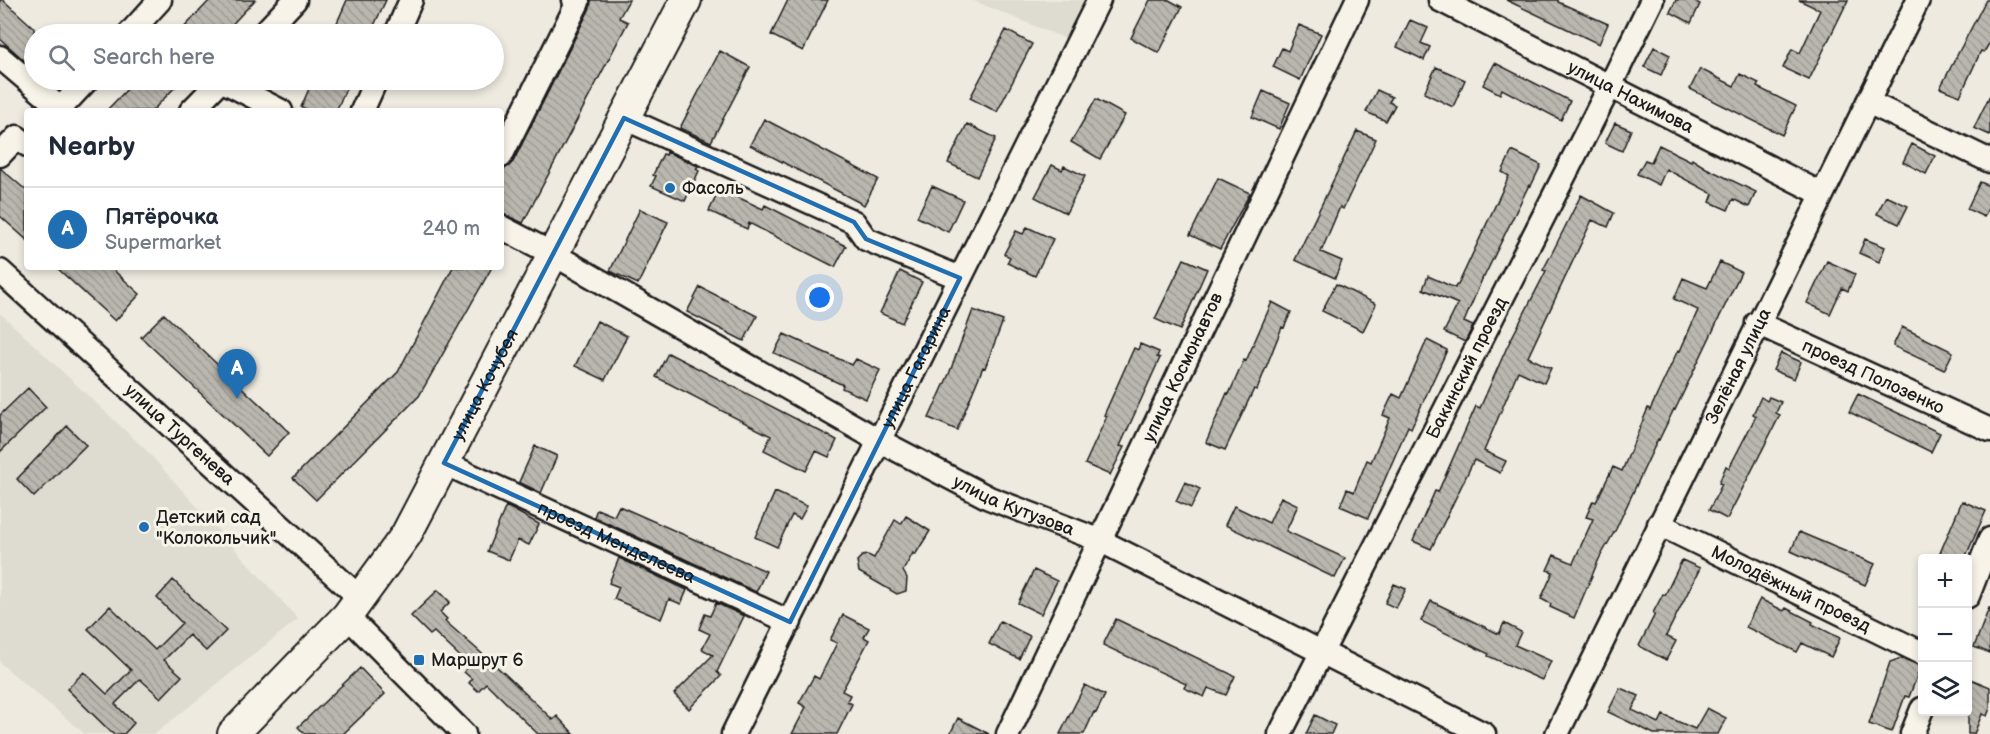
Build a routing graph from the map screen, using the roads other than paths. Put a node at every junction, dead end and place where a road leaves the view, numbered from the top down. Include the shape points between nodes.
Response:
1 (160, 0) edge
2 (295, 0) edge
3 (411, 0) edge
4 (574, 0) edge
5 (686, 0) edge
6 (1099, 0) edge
7 (1358, 0) edge
8 (1440, 0) edge
9 (1652, 0) edge
10 (1918, 0) edge
11 (138, 24) edge
12 (272, 24) edge
13 (400, 24) edge
14 (0, 57) edge
15 (24, 78) edge
16 (1610, 86) junction
17 (37, 90) edge
18 (78, 90) edge
19 (211, 90) edge
20 (240, 90) edge
21 (371, 90) edge
22 (1868, 102) junction
23 (58, 108) edge
24 (62, 108) edge
25 (194, 108) edge
26 (275, 108) edge
27 (363, 108) edge
28 (624, 118) junction
29 (504, 150) edge
30 (1990, 161) edge
31 (1822, 194) junction
32 (504, 229) edge
33 (553, 254) junction
34 (0, 271) edge
35 (960, 278) junction
36 (1757, 323) junction
37 (1990, 430) edge
38 (880, 441) junction
39 (444, 463) junction
40 (1659, 524) junction
41 (1990, 539) edge
42 (1099, 540) junction
43 (1972, 586) edge
44 (353, 607) junction
45 (790, 622) junction
46 (1918, 651) edge
47 (1320, 653) junction
48 (1920, 716) edge
49 (233, 734) edge
50 (464, 734) edge
51 (733, 734) edge
52 (1008, 734) edge
53 (1280, 734) edge
54 (1484, 734) edge
55 (1557, 734) edge
56 (1912, 734) edge

1 - 11 street
2 - 12 street
3 - 13 street
4 - 29 street via 578,2
5 - 28 main road, улица Кочубея
6 - 35 street, улица Гагарина
7 - 42 street, улица Космонавтов
8 - 16 street, улица Нахимова
9 - 16 street, Бакинский проезд
10 - 22 street, Зелёная улица
14 - 15 street
16 - 31 street, улица Нахимова
16 - 47 street, Бакинский проезд
17 - 23 street
18 - 24 street
19 - 25 street
20 - 26 street
21 - 27 street
22 - 30 street
22 - 31 street, Зелёная улица
28 - 33 main road, улица Кочубея
28 - 35 street via 854,222 866,239
31 - 36 street, Зелёная улица
32 - 33 street, улица Кутузова
33 - 38 street, улица Кутузова
33 - 39 main road, улица Кочубея
34 - 44 street, улица Тургенева
35 - 38 street, улица Гагарина
36 - 37 street, проезд Полозенко
36 - 40 street, Зелёная улица
38 - 42 street, улица Кутузова via 989,498
38 - 45 street, улица Гагарина
39 - 44 main road, улица Кочубея via 406,535
39 - 45 street, проезд Менделеева
40 - 46 street, Молодёжный проезд
40 - 55 street, Зелёная улица
41 - 43 street
42 - 47 street, улица Кутузова
42 - 52 street, улица Космонавтов
44 - 49 main road, улица Кочубея
44 - 50 street, улица Тургенева
45 - 51 street, улица Гагарина
47 - 53 street, Бакинский проезд
47 - 54 street, улица Кутузова
48 - 56 street

